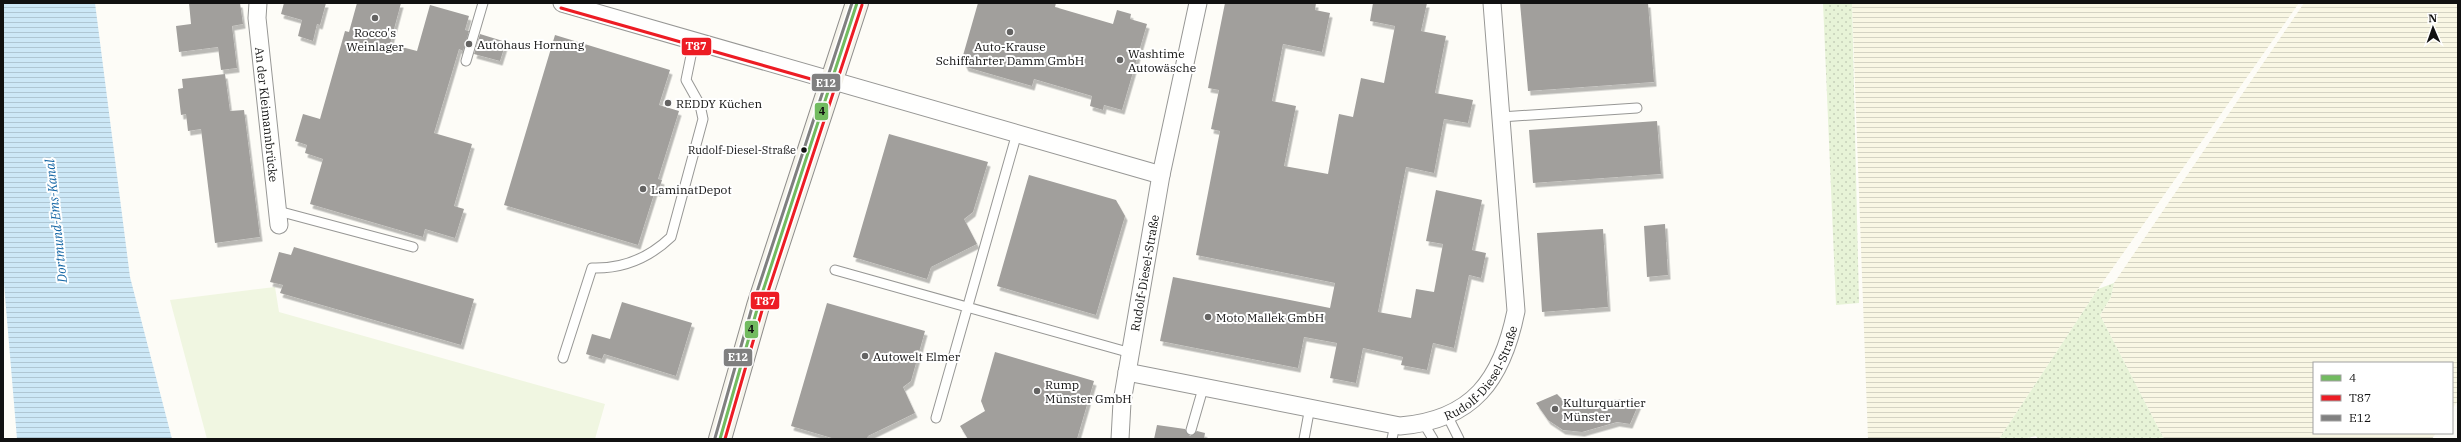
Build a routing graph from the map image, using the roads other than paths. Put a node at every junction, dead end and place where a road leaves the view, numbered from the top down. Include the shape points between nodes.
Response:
1 (258, 3) edge
2 (483, 3) edge
3 (857, 3) edge
4 (1198, 3) edge
5 (1492, 3) edge
6 (570, 4) edge
7 (694, 41) junction
8 (466, 62) dead end
9 (833, 80) junction
10 (1637, 108) dead end
11 (1501, 117) junction
12 (1017, 134) junction
13 (1161, 175) junction
14 (279, 218) joint
15 (413, 247) dead end
16 (835, 270) dead end
17 (967, 308) junction
18 (1131, 353) junction
19 (563, 358) dead end
20 (1127, 372) junction
21 (1204, 385) junction
22 (1310, 407) junction
23 (1448, 417) junction
24 (936, 418) dead end
25 (1424, 424) junction
26 (1191, 430) dead end
27 (1394, 432) edge
28 (720, 439) edge
29 (1120, 439) edge
30 (1304, 439) edge
31 (1433, 439) edge
32 (1459, 439) edge

1 - 14 street, An der Kleimannbrücke via 257,18
2 - 8 lane
3 - 9 main road
4 - 13 street, Rudolf-Diesel-Straße
5 - 11 street, Rudolf-Diesel-Straße
6 - 7 street
7 - 9 street
7 - 19 lane via 686,80 700,105 703,119 671,237 658,249 627,265 592,268
9 - 12 street
9 - 28 main road via 758,306
10 - 11 lane
11 - 23 street, Rudolf-Diesel-Straße via 1516,311 1510,338 1491,379 1479,395
12 - 13 street
12 - 17 lane
13 - 18 street, Rudolf-Diesel-Straße
14 - 15 lane
16 - 17 lane
17 - 18 lane
17 - 24 lane
18 - 20 street, Rudolf-Diesel-Straße
20 - 21 street, Rudolf-Diesel-Straße
20 - 29 street, Rudolf-Diesel-Straße
21 - 22 street, Rudolf-Diesel-Straße
21 - 26 lane
22 - 27 street, Rudolf-Diesel-Straße
22 - 30 lane
23 - 25 street, Rudolf-Diesel-Straße
23 - 32 lane
25 - 27 street, Rudolf-Diesel-Straße
25 - 31 lane

